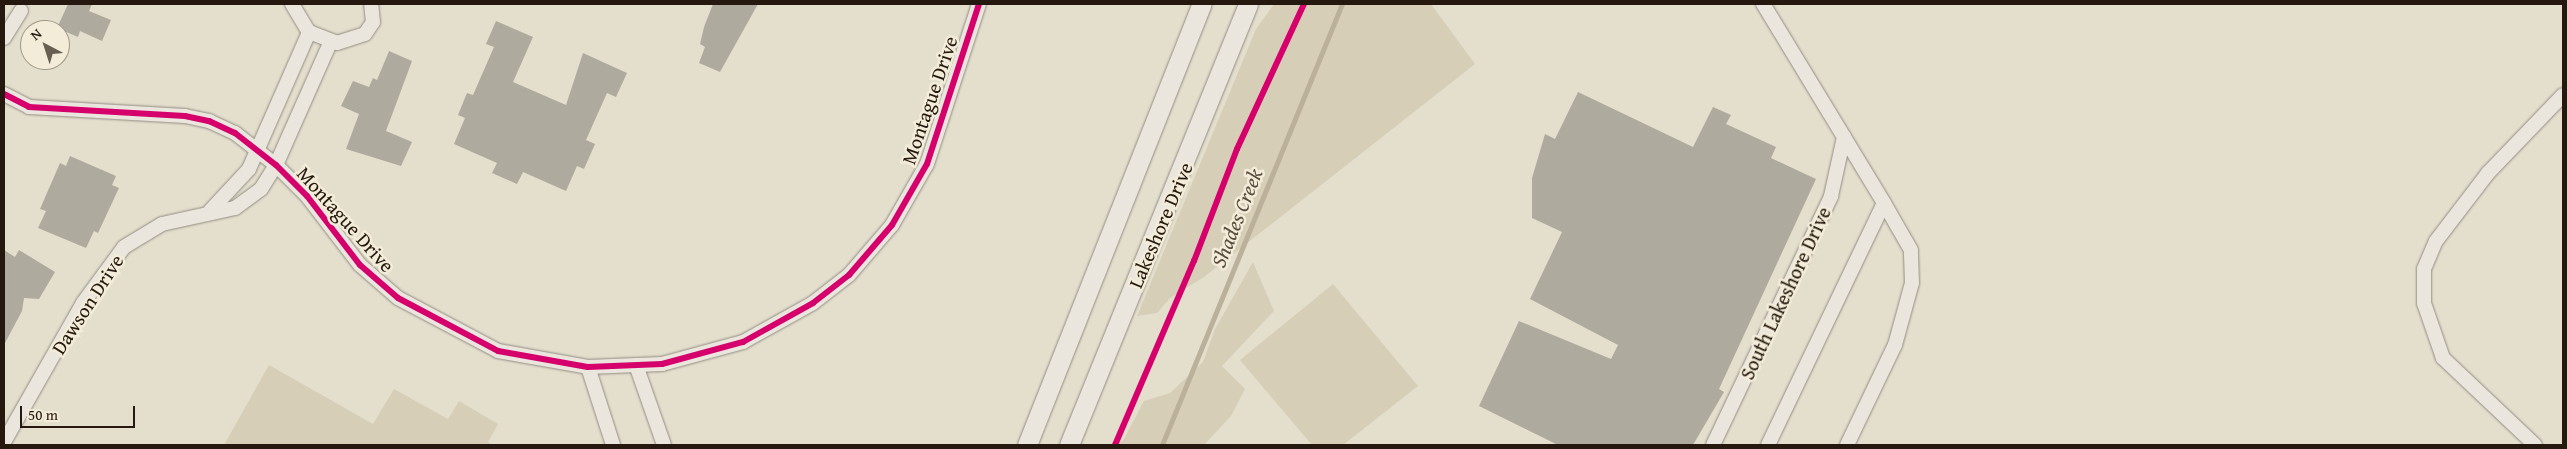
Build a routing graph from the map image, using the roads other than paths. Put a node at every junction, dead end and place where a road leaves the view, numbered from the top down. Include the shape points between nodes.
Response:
1 (292, 4) edge
2 (372, 4) edge
3 (978, 4) edge
4 (1202, 4) edge
5 (1248, 4) edge
6 (1764, 4) edge
7 (24, 8) edge
8 (4, 14) edge
9 (309, 32) junction
10 (4, 38) edge
11 (330, 42) junction
12 (4, 94) edge
13 (2563, 95) edge
14 (1844, 137) junction
15 (258, 151) junction
16 (276, 165) junction
17 (1884, 203) junction
18 (210, 211) junction
19 (636, 365) junction
20 (588, 367) junction
21 (4, 442) edge
22 (613, 445) edge
23 (664, 445) edge
24 (1027, 445) edge
25 (1069, 445) edge
26 (1713, 445) edge
27 (1768, 445) edge
28 (1847, 445) edge
29 (2535, 445) edge

1 - 9 street
2 - 11 street via 373,22 365,34 344,43
3 - 19 street, Montague Drive via 927,164 892,225 848,275 813,303 743,342 662,364
4 - 24 main road, Lakeshore Drive
5 - 25 main road, Lakeshore Drive
6 - 14 street
7 - 8 street via 11,16
7 - 10 street
9 - 11 street
9 - 15 street, Dawson Drive
11 - 16 street, Dawson Drive
12 - 15 street, Montague Drive via 29,108 185,116 209,121 236,133
13 - 29 street via 2488,173 2436,240 2424,269 2424,303 2443,358
14 - 17 street
14 - 26 street, South Lakeshore Drive via 1831,196
15 - 16 street, Montague Drive
15 - 18 street, Dawson Drive via 236,186
16 - 18 street, Dawson Drive via 261,189 247,200 235,208
16 - 20 street, Montague Drive via 307,196 360,264 398,298 498,351
17 - 27 street
17 - 28 street via 1912,250 1912,283 1895,345
18 - 21 street, Dawson Drive via 162,224 124,247 82,303
19 - 20 street, Montague Drive
19 - 23 street
20 - 22 street

